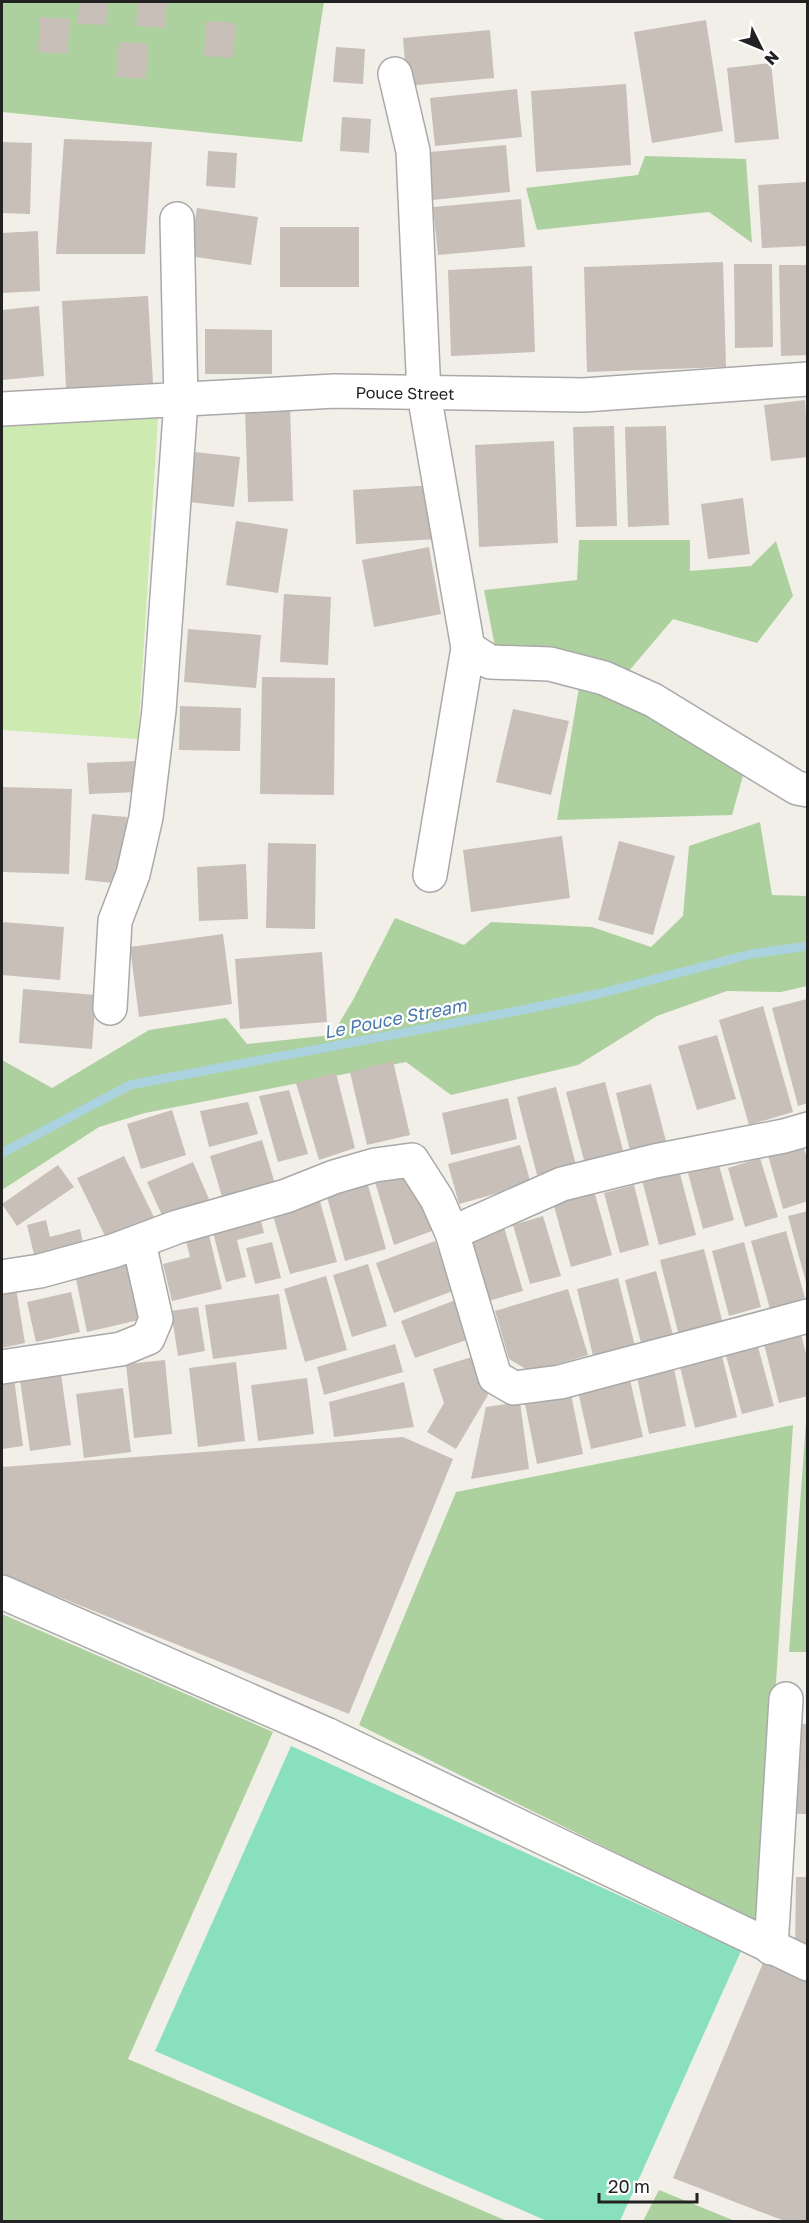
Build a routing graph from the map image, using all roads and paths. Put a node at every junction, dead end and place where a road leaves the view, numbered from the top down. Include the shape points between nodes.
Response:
1 (395, 74) dead end
2 (177, 219) dead end
3 (807, 379) edge
4 (424, 394) junction
5 (181, 401) junction
6 (2, 409) edge
7 (468, 648) junction
8 (807, 790) edge
9 (430, 875) dead end
10 (110, 1008) dead end
11 (807, 1129) edge
12 (452, 1233) junction
13 (139, 1243) junction
14 (2, 1277) edge
15 (807, 1316) edge
16 (2, 1367) edge
17 (2, 1592) edge
18 (786, 1699) dead end
19 (771, 1948) junction
20 (807, 1964) edge

1 - 4 street via 413,151
2 - 5 street
3 - 4 street, Pouce Street via 584,395
4 - 5 street, Pouce Street via 335,391
4 - 7 street
5 - 6 street, Pouce Street
5 - 10 street via 159,710 146,817 133,874 115,921
7 - 8 street via 490,662 550,663 604,678 653,700 797,788
7 - 9 street
11 - 12 street via 562,1184
12 - 13 street via 412,1160 334,1177
12 - 15 street via 495,1377 514,1388 560,1382
13 - 14 street via 40,1271
13 - 16 street via 156,1319 148,1338 121,1349
17 - 19 street via 326,1734
18 - 19 street
19 - 20 street

